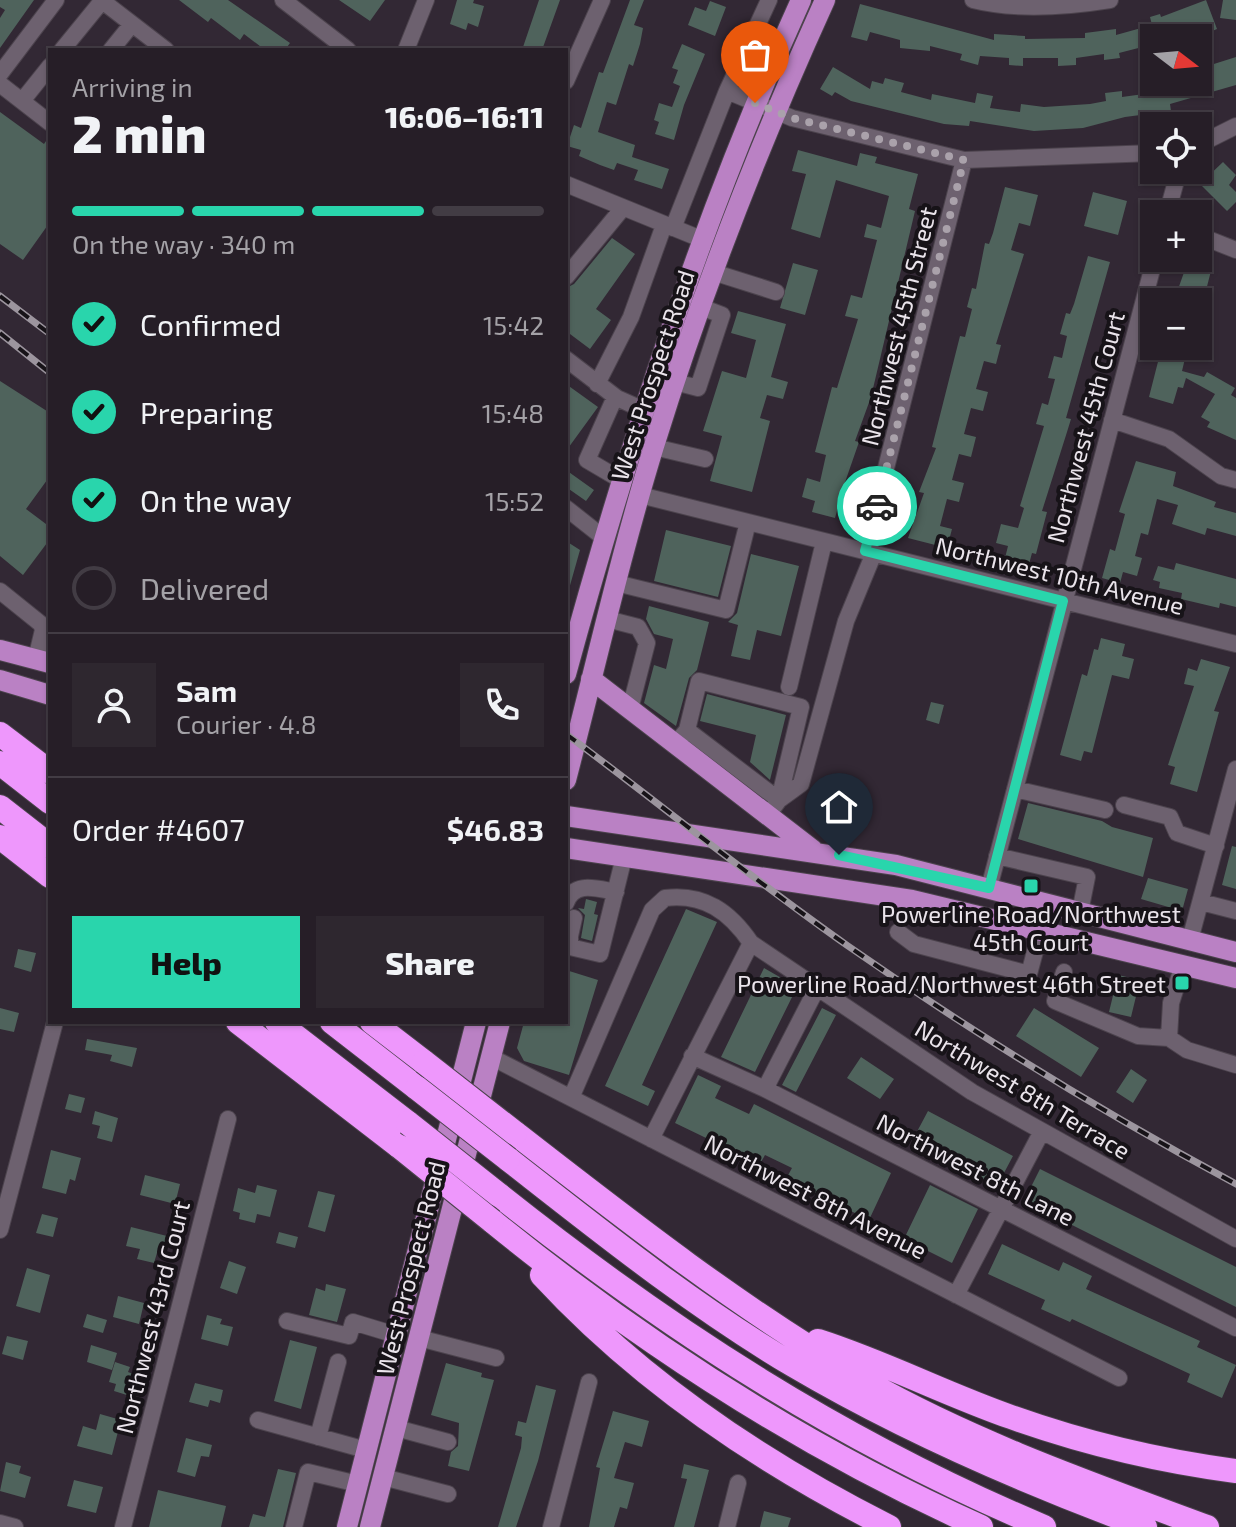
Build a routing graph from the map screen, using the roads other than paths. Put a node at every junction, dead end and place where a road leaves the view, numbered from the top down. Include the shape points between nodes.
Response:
1 (56, 0) edge
2 (101, 0) edge
3 (283, 0) edge
4 (426, 0) edge
5 (602, 0) edge
6 (769, 0) edge
7 (801, 0) edge
8 (825, 0) edge
9 (973, 0) edge
10 (1110, 0) edge
11 (132, 24) junction
12 (64, 48) edge
13 (113, 48) edge
14 (163, 48) edge
15 (345, 48) edge
16 (407, 48) edge
17 (48, 68) edge
18 (0, 74) edge
19 (568, 76) edge
20 (0, 84) edge
21 (727, 91) junction
22 (22, 101) junction
23 (755, 103) junction
24 (775, 112) junction
25 (48, 121) edge
26 (1236, 126) edge
27 (1212, 138) edge
28 (1140, 154) edge
29 (964, 160) junction
30 (568, 185) edge
31 (622, 209) junction
32 (668, 226) junction
33 (701, 239) junction
34 (1212, 241) edge
35 (1236, 250) edge
36 (713, 272) junction
37 (1151, 272) edge
38 (568, 275) edge
39 (776, 292) dead end
40 (568, 363) edge
41 (597, 384) junction
42 (615, 397) junction
43 (642, 411) junction
44 (663, 417) junction
45 (1112, 420) junction
46 (654, 447) junction
47 (705, 459) dead end
48 (621, 480) junction
49 (1236, 480) edge
50 (640, 495) junction
51 (568, 510) edge
52 (748, 522) junction
53 (604, 538) junction
54 (824, 542) junction
55 (870, 552) junction
56 (616, 583) junction
57 (0, 591) edge
58 (1063, 601) junction
59 (607, 619) junction
60 (1236, 644) edge
61 (0, 650) edge
62 (43, 661) edge
63 (0, 667) edge
64 (568, 667) edge
65 (591, 679) junction
66 (0, 680) edge
67 (789, 687) dead end
68 (48, 694) edge
69 (630, 709) junction
70 (0, 734) edge
71 (681, 737) junction
72 (0, 763) edge
73 (1236, 769) edge
74 (48, 770) edge
75 (568, 772) edge
76 (1015, 789) junction
77 (48, 800) edge
78 (1124, 805) dead end
79 (0, 807) edge
80 (773, 807) junction
81 (1105, 810) dead end
82 (568, 816) edge
83 (0, 837) edge
84 (48, 844) edge
85 (1216, 846) junction
86 (568, 848) edge
87 (813, 850) junction
88 (997, 856) junction
89 (624, 857) junction
90 (48, 874) edge
91 (989, 888) junction
92 (616, 892) junction
93 (1201, 902) junction
94 (572, 910) edge
95 (1236, 911) edge
96 (1080, 912) junction
97 (1041, 929) junction
98 (898, 932) dead end
99 (568, 936) edge
100 (1190, 940) junction
101 (751, 943) junction
102 (1233, 951) edge
103 (1153, 957) junction
104 (1183, 965) junction
105 (1064, 972) dead end
106 (1236, 978) edge
107 (817, 988) junction
108 (54, 1024) edge
109 (241, 1024) edge
110 (280, 1024) edge
111 (335, 1024) edge
112 (375, 1024) edge
113 (475, 1024) edge
114 (499, 1024) edge
115 (1169, 1038) junction
116 (692, 1056) junction
117 (491, 1057) junction
118 (1236, 1065) edge
119 (765, 1089) junction
120 (571, 1098) junction
121 (228, 1119) dead end
122 (1041, 1133) junction
123 (651, 1139) junction
124 (1003, 1209) junction
125 (492, 1221) junction
126 (0, 1230) edge
127 (1236, 1239) edge
128 (956, 1295) junction
129 (287, 1321) dead end
130 (1236, 1328) edge
131 (781, 1329) junction
132 (396, 1335) junction
133 (419, 1338) junction
134 (496, 1358) dead end
135 (338, 1362) dead end
136 (1119, 1378) dead end
137 (589, 1382) dead end
138 (258, 1420) dead end
139 (396, 1428) junction
140 (318, 1437) junction
141 (448, 1442) dead end
142 (366, 1450) junction
143 (1236, 1471) edge
144 (383, 1477) junction
145 (738, 1483) dead end
146 (358, 1484) junction
147 (448, 1494) dead end
148 (0, 1523) edge
149 (15, 1527) edge
150 (123, 1527) edge
151 (294, 1527) edge
152 (347, 1527) edge
153 (370, 1527) edge
154 (551, 1527) edge
155 (727, 1527) edge
156 (889, 1527) edge
157 (981, 1527) edge
158 (1044, 1527) edge
159 (1145, 1527) edge
160 (1207, 1527) edge

1 - 18 street
2 - 11 street
2 - 12 street
3 - 15 street
4 - 16 street
5 - 19 street
6 - 21 street
7 - 23 main road, West Prospect Road
8 - 24 main road, West Prospect Road
9 - 10 street via 1072,6
11 - 13 street
11 - 14 street
17 - 22 street
20 - 22 street
21 - 23 street
21 - 32 street
22 - 25 street
23 - 24 street
23 - 33 main road, West Prospect Road
24 - 29 street
24 - 36 main road, West Prospect Road
26 - 27 street
28 - 29 street
29 - 55 street, Northwest 45th Street
30 - 31 street
31 - 32 street
31 - 38 street
32 - 33 street
32 - 41 street
33 - 43 main road, West Prospect Road
34 - 35 street
36 - 39 street
36 - 44 main road, West Prospect Road
37 - 45 street, Northwest 45th Court
40 - 41 street
41 - 42 street
42 - 43 street
42 - 48 street via 587,460
43 - 44 street
43 - 48 main road, West Prospect Road
44 - 46 main road, West Prospect Road
45 - 49 street via 1169,439 1221,476
45 - 58 street, Northwest 45th Court
46 - 47 street
46 - 50 main road, West Prospect Road
48 - 53 main road, West Prospect Road
50 - 52 street, Northwest 10th Avenue
50 - 56 main road, West Prospect Road
51 - 53 street
52 - 54 street, Northwest 10th Avenue
52 - 56 street via 726,610
53 - 64 main road, West Prospect Road
54 - 55 street, Northwest 10th Avenue
54 - 67 street
55 - 58 street, Northwest 10th Avenue
55 - 80 street, Northwest 45th Street via 801,784
56 - 59 main road, West Prospect Road
57 - 62 street via 41,624
58 - 60 street, Northwest 10th Avenue
58 - 76 street, Northwest 45th Court
59 - 65 main road, West Prospect Road
59 - 69 street via 638,627 647,643
61 - 62 main road
62 - 63 main road
65 - 69 main road
65 - 75 main road, West Prospect Road
66 - 68 main road
69 - 71 main road
70 - 74 highway
71 - 80 main road
71 - 80 street via 699,681 801,707
72 - 77 highway
73 - 85 street
76 - 81 street
76 - 88 street, Northwest 45th Court
78 - 85 street via 1170,817 1177,833
79 - 84 highway
80 - 87 main road
82 - 87 main road
83 - 90 highway
85 - 93 street
86 - 89 main road
87 - 91 main road
88 - 91 street, Northwest 45th Court
88 - 96 street via 1087,877
89 - 92 street
89 - 97 main road via 874,893
91 - 96 main road
92 - 94 street via 582,887 572,893
92 - 99 street via 600,954 570,947
93 - 95 street
93 - 100 street
94 - 99 street
96 - 100 main road
97 - 98 street via 1029,974 914,944
97 - 103 main road
100 - 102 main road
100 - 103 main road
101 - 107 street, Northwest 8th Terrace
101 - 116 street
101 - 120 street, Northwest 8th Terrace via 736,921 714,906 681,896 658,903
102 - 104 main road via 1200,956
103 - 104 main road
104 - 106 main road
104 - 115 street via 1171,1003
105 - 115 street via 1055,1001 1138,1036
107 - 119 street
107 - 122 street, Northwest 8th Terrace
108 - 126 street
109 - 125 highway, bridge
110 - 158 highway, bridge via 628,1295 742,1372 887,1455
111 - 159 highway, bridge via 680,1290 824,1383 971,1458
112 - 131 highway, bridge via 695,1271
113 - 132 main road, West Prospect Road
114 - 117 main road, West Prospect Road
115 - 118 street via 1187,1050
116 - 119 street, Northwest 8th Lane
116 - 123 street
117 - 120 street, Northwest 8th Avenue
117 - 133 main road, West Prospect Road
119 - 124 street, Northwest 8th Lane
120 - 123 street, Northwest 8th Avenue
121 - 150 street, Northwest 43rd Court
122 - 124 street
122 - 127 street, Northwest 8th Terrace
123 - 128 street, Northwest 8th Avenue
124 - 128 street
124 - 130 street, Northwest 8th Lane
125 - 156 highway via 584,1321 643,1370 779,1465
125 - 157 highway via 603,1307 730,1393 875,1476
128 - 136 street, Northwest 8th Avenue
129 - 132 street via 349,1336 353,1322
131 - 143 highway via 873,1359 1044,1428 1148,1456
131 - 160 highway via 866,1382 957,1427 1047,1468
132 - 142 main road, West Prospect Road
133 - 134 street
133 - 139 main road, West Prospect Road
135 - 140 street
137 - 154 street
138 - 140 street
139 - 141 street
139 - 144 main road, West Prospect Road
140 - 142 street
142 - 146 main road, West Prospect Road
144 - 147 street
144 - 153 main road, West Prospect Road
145 - 155 street
146 - 151 street via 308,1472
146 - 152 main road, West Prospect Road
148 - 149 street

